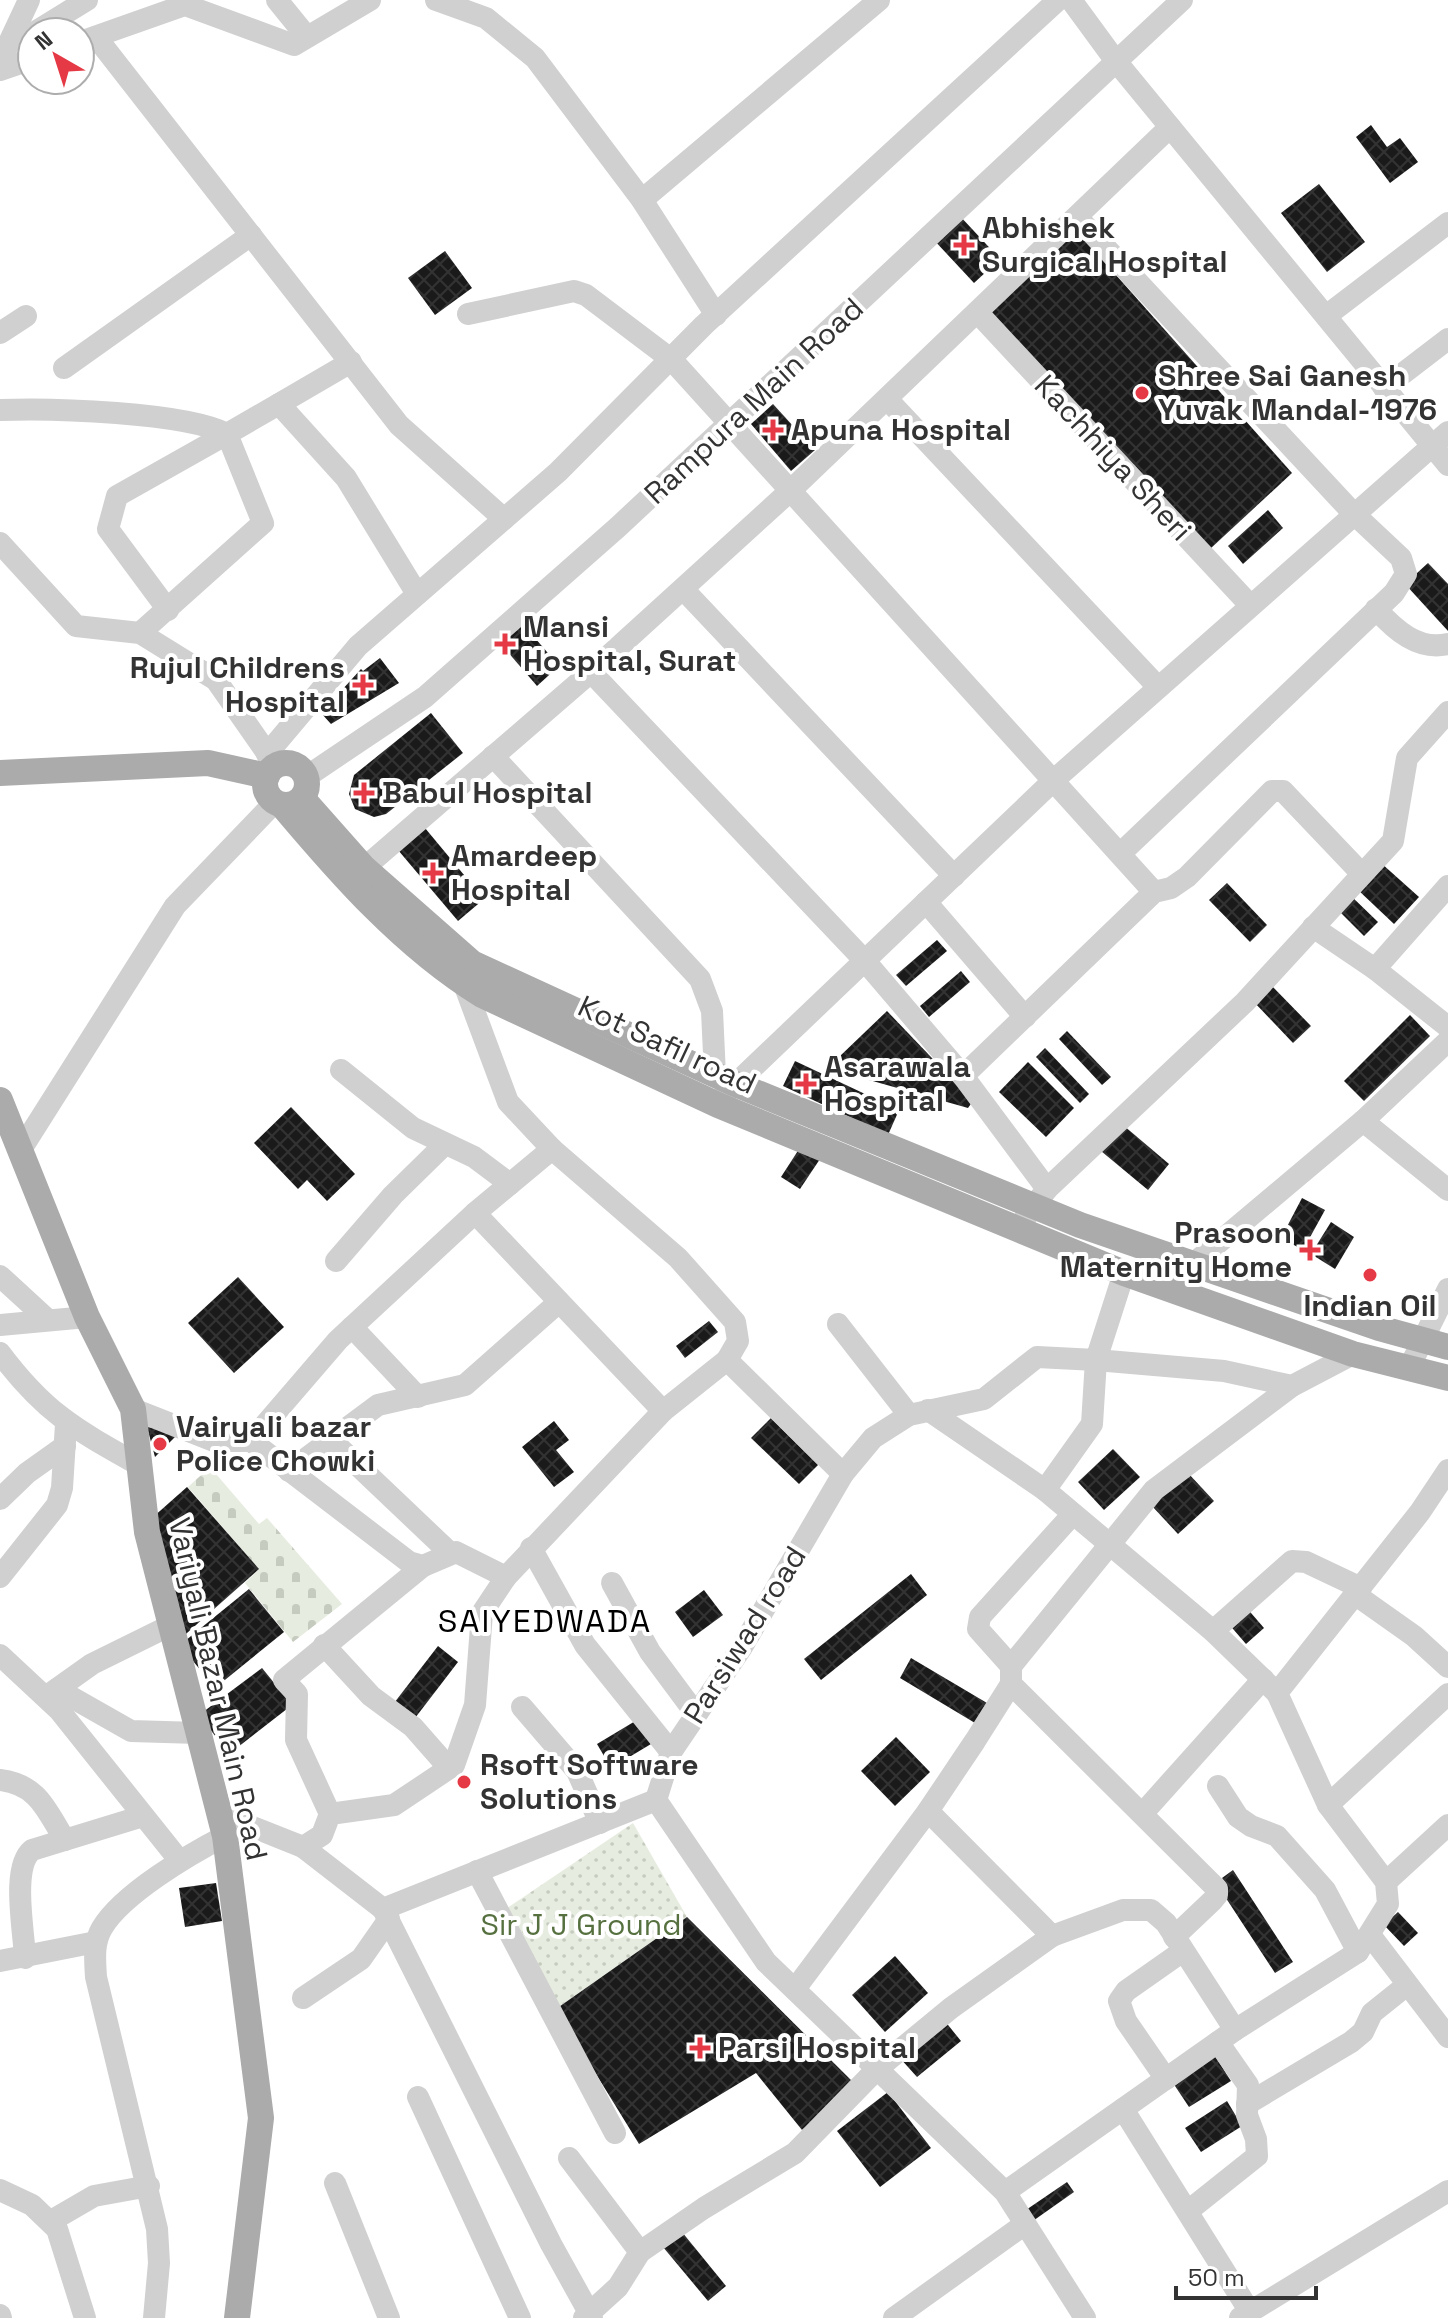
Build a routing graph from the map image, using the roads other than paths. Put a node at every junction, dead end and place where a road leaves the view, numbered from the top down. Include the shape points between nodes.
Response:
1 (29, 0) edge
2 (87, 0) edge
3 (277, 0) edge
4 (370, 0) edge
5 (436, 0) edge
6 (879, 0) edge
7 (1058, 0) edge
8 (1071, 0) edge
9 (1182, 0) edge
10 (164, 7) edge
11 (61, 16) edge
12 (96, 36) edge
13 (307, 37) junction
14 (96, 49) edge
15 (1115, 60) junction
16 (1, 61) edge
17 (1170, 127) junction
18 (642, 200) junction
19 (1077, 217) junction
20 (1448, 223) edge
21 (251, 235) junction
22 (977, 312) junction
23 (468, 314) dead end
24 (716, 315) junction
25 (26, 316) dead end
26 (1326, 316) junction
27 (0, 333) edge
28 (1448, 339) edge
29 (672, 360) junction
30 (351, 362) junction
31 (64, 368) dead end
32 (1384, 388) junction
33 (887, 399) junction
34 (279, 404) junction
35 (0, 410) edge
36 (730, 425) junction
37 (227, 434) junction
38 (1439, 438) edge
39 (1448, 465) edge
40 (790, 491) junction
41 (1353, 513) junction
42 (504, 519) junction
43 (0, 543) edge
44 (683, 589) junction
45 (417, 594) junction
46 (1249, 604) junction
47 (1376, 609) junction
48 (168, 610) junction
49 (140, 633) junction
50 (1448, 644) edge
51 (591, 672) junction
52 (1158, 687) junction
53 (1448, 712) edge
54 (493, 756) junction
55 (270, 765) junction
56 (0, 773) edge
57 (1054, 780) junction
58 (291, 796) junction
59 (1121, 853) junction
60 (364, 868) junction
61 (1362, 874) junction
62 (954, 876) junction
63 (1448, 886) edge
64 (1154, 892) junction
65 (926, 902) junction
66 (1313, 927) junction
67 (865, 961) junction
68 (1375, 969) junction
69 (464, 984) junction
70 (1025, 1017) junction
71 (1448, 1027) edge
72 (1448, 1041) edge
73 (341, 1070) dead end
74 (963, 1076) junction
75 (724, 1079) junction
76 (0, 1100) edge
77 (718, 1105) junction
78 (1363, 1121) junction
79 (445, 1144) junction
80 (552, 1149) junction
81 (20, 1151) junction
82 (510, 1184) junction
83 (1448, 1190) edge
84 (1041, 1198) junction
85 (475, 1213) junction
86 (1018, 1229) junction
87 (336, 1261) dead end
88 (1192, 1265) junction
89 (1124, 1273) junction
90 (0, 1276) edge
91 (1448, 1289) edge
92 (559, 1302) junction
93 (87, 1317) junction
94 (48, 1320) junction
95 (838, 1324) dead end
96 (0, 1325) edge
97 (352, 1327) junction
98 (1435, 1344) edge
99 (0, 1353) edge
100 (1353, 1354) junction
101 (727, 1360) junction
102 (1096, 1360) junction
103 (1409, 1368) junction
104 (1448, 1378) edge
105 (1292, 1386) junction
106 (418, 1397) junction
107 (133, 1409) junction
108 (663, 1411) junction
109 (919, 1412) junction
110 (66, 1424) junction
111 (330, 1439) junction
112 (251, 1441) junction
113 (65, 1446) junction
114 (139, 1465) junction
115 (289, 1471) junction
116 (843, 1474) junction
117 (1446, 1478) edge
118 (1045, 1490) junction
119 (0, 1499) edge
120 (1072, 1515) junction
121 (1109, 1543) junction
122 (531, 1548) junction
123 (450, 1553) junction
124 (423, 1566) junction
125 (0, 1577) edge
126 (506, 1577) junction
127 (612, 1583) dead end
128 (1358, 1591) junction
129 (169, 1626) junction
130 (1213, 1631) junction
131 (324, 1645) junction
132 (0, 1655) edge
133 (1448, 1667) edge
134 (1011, 1675) junction
135 (1270, 1686) junction
136 (51, 1693) junction
137 (1448, 1694) edge
138 (522, 1707) dead end
139 (696, 1714) junction
140 (198, 1733) junction
141 (671, 1752) junction
142 (449, 1768) junction
143 (0, 1780) edge
144 (1218, 1786) dead end
145 (656, 1800) junction
146 (1328, 1805) junction
147 (928, 1811) junction
148 (1143, 1813) junction
149 (330, 1814) junction
150 (143, 1816) junction
151 (600, 1823) junction
152 (223, 1825) junction
153 (1448, 1825) edge
154 (65, 1840) junction
155 (303, 1847) junction
156 (179, 1860) junction
157 (477, 1871) junction
158 (1386, 1882) junction
159 (386, 1914) junction
160 (1052, 1936) junction
161 (96, 1942) junction
162 (1364, 1943) junction
163 (1179, 1944) junction
164 (25, 1958) junction
165 (0, 1961) edge
166 (1407, 1985) junction
167 (795, 1989) junction
168 (303, 1998) dead end
169 (1444, 2024) edge
170 (1227, 2036) junction
171 (877, 2069) junction
172 (1166, 2079) junction
173 (418, 2097) dead end
174 (1247, 2104) junction
175 (1123, 2109) junction
176 (615, 2133) dead end
177 (569, 2158) dead end
178 (335, 2183) dead end
179 (149, 2186) junction
180 (0, 2190) edge
181 (1448, 2191) edge
182 (1005, 2192) junction
183 (1188, 2211) junction
184 (51, 2221) junction
185 (1025, 2224) junction
186 (640, 2252) junction
187 (1245, 2315) edge
188 (588, 2317) edge
189 (85, 2318) edge
190 (154, 2318) edge
191 (237, 2318) edge
192 (389, 2318) edge
193 (520, 2318) edge
194 (894, 2318) edge
195 (1085, 2318) edge

1 - 16 street
2 - 11 street
3 - 13 street
4 - 13 street
5 - 18 street via 486,18 535,58
6 - 18 street
7 - 24 street
8 - 15 street
9 - 15 street, Rampura Main Road
10 - 12 street
10 - 13 street via 185,5 294,45
14 - 21 street
15 - 17 street
15 - 36 street, Rampura Main Road
17 - 19 street
17 - 26 street
18 - 24 street
19 - 22 street
19 - 41 street
20 - 26 street
21 - 30 street
21 - 31 street
22 - 33 street
22 - 46 street, Kachhiya Sheri
23 - 29 street via 574,291
24 - 29 street
25 - 27 street
26 - 32 street
28 - 32 street
29 - 36 street
29 - 42 street
30 - 34 street
30 - 42 street via 399,425
32 - 38 street
33 - 40 street
33 - 52 street
34 - 37 street
34 - 45 street via 346,478
35 - 37 street via 150,418 212,426
36 - 40 street
36 - 58 street, Rampura Main Road via 425,697
37 - 48 street via 263,523
37 - 48 street via 117,496 108,529
38 - 39 street
38 - 41 street
40 - 44 street
40 - 57 street
41 - 46 street
41 - 47 street via 1401,558 1406,574
42 - 45 street
43 - 49 street via 76,626
44 - 51 street
44 - 62 street
45 - 55 street via 358,646
46 - 52 street
47 - 50 street via 1396,631 1415,641
47 - 59 street
48 - 49 street
49 - 55 street via 216,680
51 - 54 street
51 - 67 street
52 - 57 street
53 - 61 street via 1407,758 1393,841
54 - 60 street
54 - 75 street via 700,979 712,1011
55 - 56 main road
55 - 58 main road via 266,791
55 - 58 main road via 297,766
57 - 59 street
57 - 62 street
58 - 60 main road, Kot Safil road
58 - 69 main road, Kot Safil road via 348,883
58 - 81 street, Rampura Main Road via 175,906
59 - 64 street
60 - 75 main road, Kot Safil road via 472,963
61 - 64 street via 1283,791 1272,791 1187,877
61 - 66 street
62 - 65 street
63 - 68 street
64 - 70 street
65 - 67 street
65 - 70 street
66 - 68 street
66 - 84 street via 1245,1002
67 - 74 street
67 - 75 street
68 - 71 street
69 - 77 main road, Kot Safil road
69 - 80 street via 501,1090
70 - 74 street
72 - 78 street
73 - 79 street via 413,1128
74 - 84 street
75 - 77 street
75 - 84 main road, Kot Safil road
76 - 81 main road, Variyali Bazar Main Road
77 - 86 main road, Kot Safil road
78 - 83 street
78 - 88 street
79 - 82 street via 474,1157
79 - 87 street
80 - 82 street
80 - 101 street via 678,1258 735,1322 738,1341
81 - 93 main road, Variyali Bazar Main Road
82 - 85 street
84 - 86 street
84 - 88 main road, Kot Safil road
85 - 92 street
85 - 97 street
86 - 89 main road, Kot Safil road
88 - 98 main road, Kot Safil road
89 - 100 main road, Kot Safil road
89 - 102 street
90 - 94 street
91 - 98 street
92 - 106 street via 472,1381
92 - 108 street
93 - 94 street
93 - 107 main road, Variyali Bazar Main Road
94 - 96 street
95 - 109 street
97 - 106 street
97 - 112 street
98 - 103 street
99 - 110 street via 29,1392
100 - 103 main road, Kot Safil road
100 - 105 street
101 - 108 street
101 - 116 street
102 - 105 street via 1224,1371
102 - 109 street via 1037,1357 984,1399
102 - 118 street via 1092,1424
103 - 104 main road, Kot Safil road
105 - 121 street via 1154,1490
106 - 111 street via 378,1405
107 - 112 street via 214,1441
107 - 114 main road, Variyali Bazar Main Road
108 - 122 street
109 - 116 street, Parsiwad road via 873,1438
109 - 118 street
110 - 113 street
110 - 114 street
111 - 115 street
111 - 123 street
112 - 115 street
113 - 119 street
113 - 125 street via 57,1505
114 - 129 main road, Variyali Bazar Main Road via 147,1532
115 - 124 street via 409,1562
116 - 139 street, Parsiwad road via 742,1647
117 - 128 street
118 - 120 street
120 - 121 street
120 - 134 street via 980,1617 978,1629
121 - 130 street
121 - 134 street
122 - 126 street
122 - 141 street via 585,1645
123 - 124 street
123 - 126 street
124 - 131 street
126 - 142 street via 482,1613 475,1705
127 - 139 street via 662,1670
128 - 130 street via 1306,1562 1292,1561
128 - 133 street
128 - 135 street
129 - 136 street via 101,1659
129 - 140 main road, Variyali Bazar Main Road
130 - 135 street
131 - 142 street via 365,1691 413,1727
131 - 149 street via 284,1680 297,1694 296,1740
132 - 136 street
134 - 147 street
134 - 148 street
135 - 146 street
135 - 148 street
136 - 140 street via 131,1731
136 - 150 street
137 - 146 street
138 - 151 street via 577,1771
139 - 141 street, Parsiwad road
140 - 152 main road, Variyali Bazar Main Road
141 - 145 street, Parsiwad road
142 - 149 street via 394,1805
143 - 154 street via 31,1789
144 - 162 street via 1238,1817 1277,1836
145 - 151 street
145 - 167 street via 766,1962
146 - 158 street
147 - 160 street
147 - 167 street
148 - 163 street via 1217,1889
149 - 155 street via 322,1835
150 - 154 street
150 - 156 street
151 - 157 street
152 - 155 street
152 - 156 street
152 - 191 main road, Variyali Bazar Main Road via 261,2118
153 - 158 street
154 - 164 street via 32,1850 20,1863
155 - 159 street
156 - 161 street via 113,1914
157 - 159 street
157 - 176 street
158 - 162 street via 1388,1904
159 - 168 street via 361,1959
159 - 188 street
160 - 163 street via 1142,1908 1159,1914
160 - 171 street
161 - 164 street
161 - 179 street via 96,1977
162 - 166 street
162 - 170 street
163 - 170 street
163 - 172 street via 1119,2001 1126,2021
164 - 165 street
166 - 169 street
166 - 174 street via 1372,2013 1351,2042
167 - 171 street
170 - 172 street
170 - 174 street via 1249,2094
171 - 182 street
171 - 186 street via 795,2153
172 - 175 street
173 - 193 street
174 - 183 street via 1257,2156
175 - 182 street
175 - 183 street
177 - 186 street
178 - 192 street
179 - 184 street via 94,2196
179 - 190 street via 159,2263
180 - 184 street
181 - 187 street
182 - 185 street
183 - 187 street
184 - 189 street via 64,2245
185 - 194 street
185 - 195 street
186 - 188 street via 618,2287

